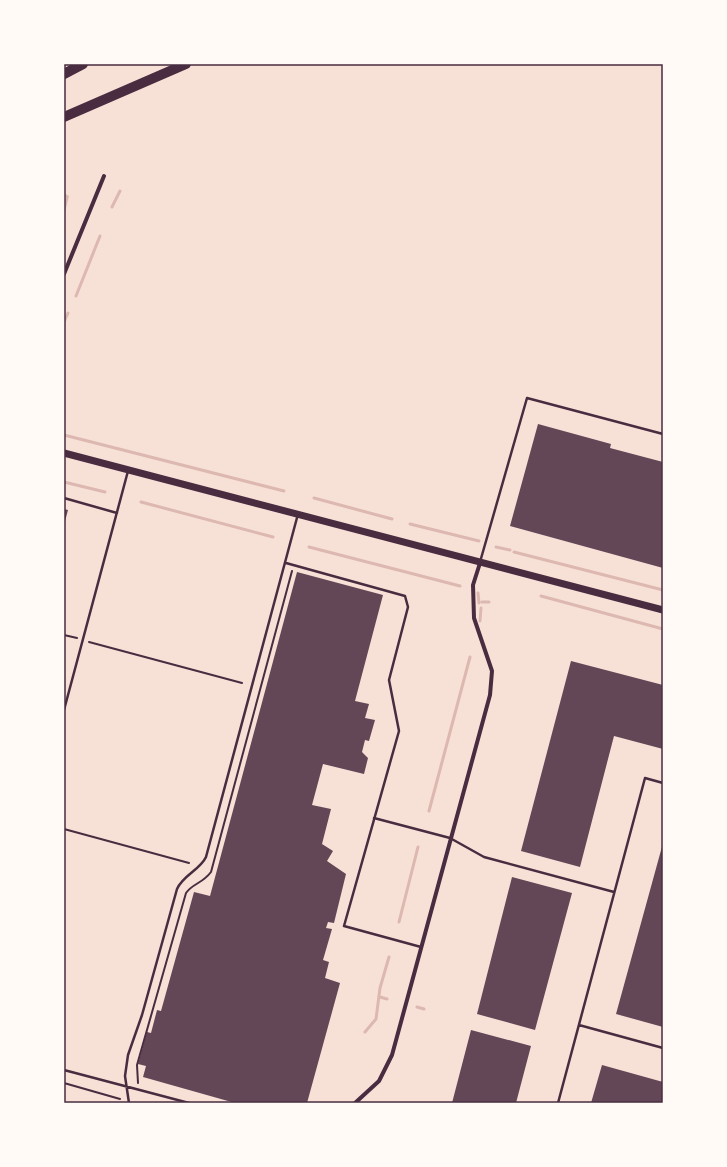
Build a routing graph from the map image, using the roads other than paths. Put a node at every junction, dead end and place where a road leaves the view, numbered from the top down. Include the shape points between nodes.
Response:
1 (83, 64) edge
2 (186, 64) edge
3 (64, 74) edge
4 (64, 117) edge
5 (104, 176) dead end
6 (64, 274) edge
7 (663, 434) edge
8 (64, 453) edge
9 (128, 469) junction
10 (64, 498) edge
11 (117, 513) junction
12 (298, 514) junction
13 (480, 562) junction
14 (286, 563) junction
15 (663, 610) edge
16 (64, 710) edge
17 (663, 783) edge
18 (374, 818) junction
19 (450, 838) junction
20 (614, 892) junction
21 (421, 947) junction
22 (579, 1025) junction
23 (663, 1048) edge
24 (64, 1070) edge
25 (126, 1086) junction
26 (129, 1103) edge
27 (190, 1103) edge
28 (355, 1103) edge
29 (558, 1103) edge

1 - 3 highway
2 - 4 highway
5 - 6 street
7 - 13 lane via 527,398
8 - 9 street
9 - 11 lane
9 - 12 street
10 - 11 lane
11 - 16 lane
12 - 13 street
12 - 14 lane
13 - 15 street
13 - 19 street via 473,585 474,618 492,670 490,695
14 - 18 lane via 405,596 408,607 389,680 399,731
14 - 25 lane via 206,857 204,862 180,882 177,889 142,1015 128,1055
17 - 20 lane via 645,778
18 - 19 lane
18 - 21 lane via 344,926
19 - 20 lane via 484,857
19 - 21 street
20 - 22 lane
21 - 28 street via 392,1055 379,1081
22 - 23 lane
22 - 29 lane
24 - 25 lane
25 - 26 lane
25 - 27 lane

